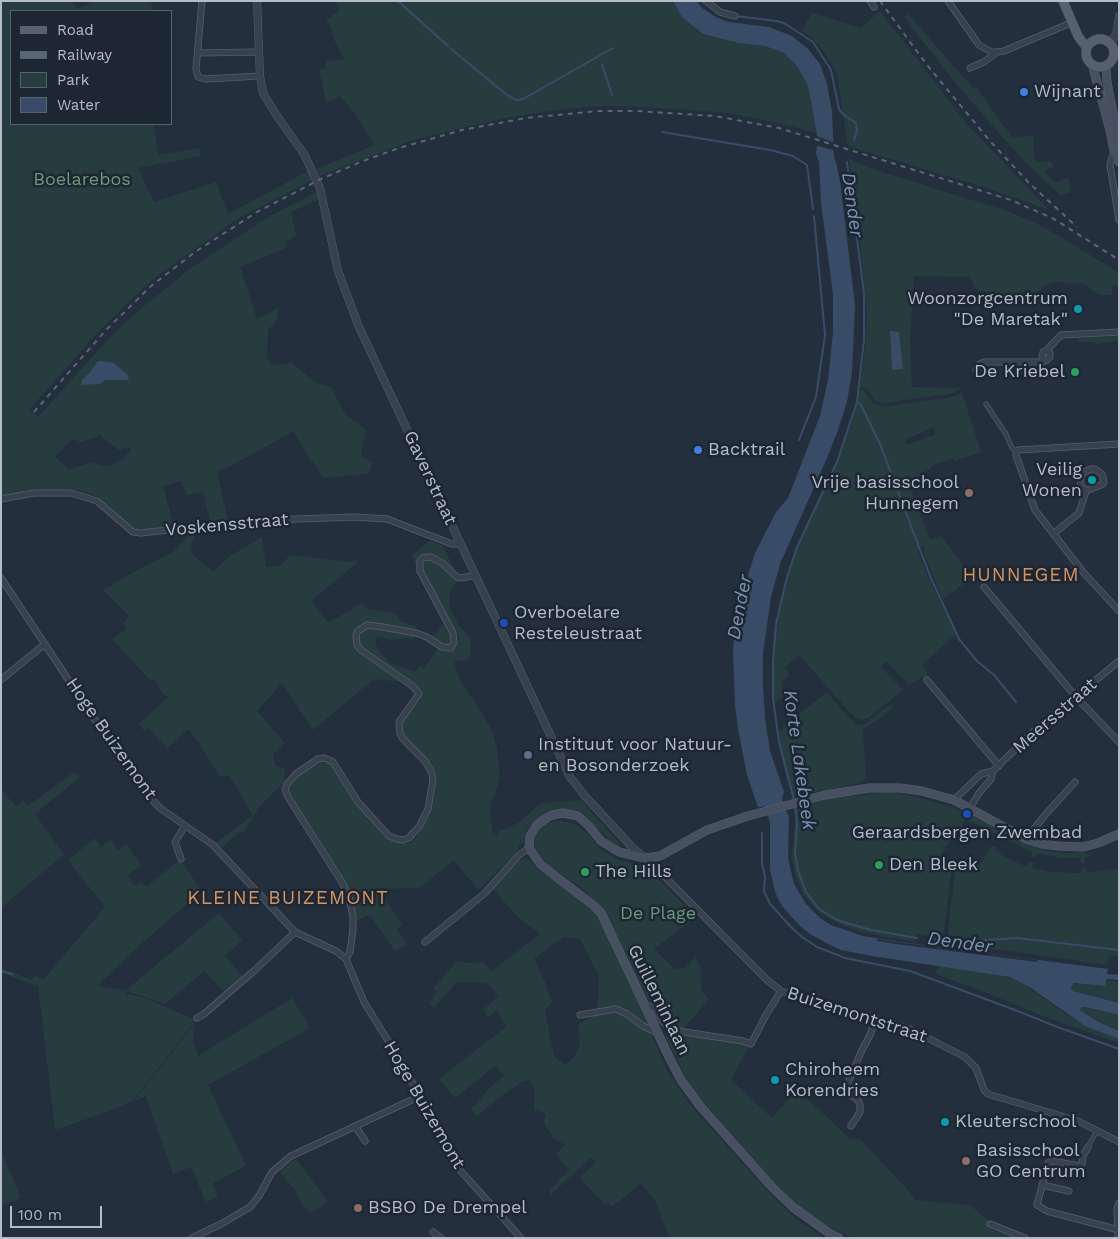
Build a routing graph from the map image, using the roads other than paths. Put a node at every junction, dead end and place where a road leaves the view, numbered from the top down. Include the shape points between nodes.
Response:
1 (202, 1) edge
2 (257, 1) edge
3 (706, 1) edge
4 (870, 1) edge
5 (948, 1) edge
6 (1063, 1) edge
7 (874, 8) dead end
8 (736, 16) dead end
9 (1119, 16) edge
10 (1073, 22) junction
11 (1096, 40) junction
12 (1108, 42) junction
13 (1088, 48) junction
14 (258, 52) junction
15 (997, 52) junction
16 (198, 53) junction
17 (1114, 59) edge
18 (1092, 64) junction
19 (970, 68) dead end
20 (260, 76) junction
21 (1117, 151) edge
22 (1119, 162) edge
23 (1119, 220) edge
24 (1119, 332) edge
25 (976, 370) dead end
26 (986, 404) dead end
27 (1119, 444) edge
28 (1016, 452) junction
29 (1086, 491) junction
30 (1, 499) edge
31 (1053, 534) junction
32 (461, 544) junction
33 (475, 576) junction
34 (1, 578) edge
35 (984, 587) dead end
36 (1119, 611) edge
37 (45, 644) junction
38 (1119, 662) edge
39 (2, 679) edge
40 (926, 680) dead end
41 (1076, 697) junction
42 (1119, 742) edge
43 (998, 766) junction
44 (993, 771) junction
45 (1075, 782) dead end
46 (954, 800) junction
47 (970, 808) junction
48 (185, 826) junction
49 (1119, 834) edge
50 (1026, 839) junction
51 (530, 848) junction
52 (645, 858) junction
53 (181, 859) dead end
54 (295, 932) junction
55 (425, 942) dead end
56 (346, 959) junction
57 (782, 990) junction
58 (644, 1004) junction
59 (580, 1015) dead end
60 (197, 1018) dead end
61 (876, 1018) junction
62 (658, 1033) junction
63 (418, 1096) junction
64 (851, 1121) dead end
65 (355, 1126) junction
66 (1097, 1130) junction
67 (365, 1141) dead end
68 (1119, 1142) edge
69 (1088, 1147) joint
70 (1042, 1185) junction
71 (1069, 1191) dead end
72 (1119, 1203) edge
73 (990, 1224) dead end
74 (1119, 1230) edge
75 (432, 1232) dead end
76 (192, 1238) edge
77 (441, 1238) edge
78 (521, 1238) edge
79 (839, 1238) edge
80 (1025, 1238) edge
81 (1118, 1238) edge

1 - 16 street
2 - 14 street, Gaverstraat
3 - 8 street via 720,12
4 - 7 street
5 - 15 street via 979,46
6 - 10 main road
9 - 12 street via 1117,31
10 - 11 main road via 1080,31
10 - 13 main road via 1078,36
10 - 15 street
11 - 12 main road
11 - 13 main road
12 - 17 main road
13 - 18 main road via 1087,57
14 - 16 street
14 - 20 street, Gaverstraat
15 - 19 street
16 - 20 street via 196,69 198,76 205,79
17 - 18 main road via 1097,67
17 - 21 main road via 1107,82
18 - 21 main road
20 - 32 street, Gaverstraat via 263,93 313,172 323,196 347,300
21 - 22 main road
21 - 23 street via 1110,165
24 - 25 street via 1061,334 1038,362 984,362
26 - 28 street
27 - 28 street
28 - 31 street via 1035,510
29 - 29 street via 1103,484 1102,474 1095,469 1084,472 1080,482
29 - 31 street via 1079,513
30 - 32 street, Voskensstraat via 34,493 71,493 97,502 133,532 141,533 199,530 267,520 379,518 452,544
31 - 36 street
32 - 33 street, Gaverstraat
33 - 52 street, Gaverstraat via 572,781
33 - 56 street via 458,578 431,557 420,561 424,579 451,627 454,642 451,648 442,647 426,636 383,627 367,625 356,635 361,650 414,687 419,694 399,722 403,740 425,761 433,778 428,809 413,834 403,840 390,836 358,802 333,762 324,758 296,774 286,784 288,797 349,898 353,916 350,952
34 - 37 street, Hoge Buizemont
35 - 41 street
37 - 39 street
37 - 48 street, Hoge Buizemont via 144,792
38 - 41 street, Meersstraat
40 - 43 street
41 - 42 street
41 - 43 street, Meersstraat
43 - 44 street, Meersstraat
44 - 46 street, Meersstraat via 981,774
44 - 47 street, Meersstraat via 991,779
45 - 50 street
46 - 47 main road
46 - 52 main road via 922,791 869,788 801,801 748,816 707,830 660,856
47 - 50 main road
48 - 53 street via 175,842
48 - 54 street, Hoge Buizemont via 213,845
49 - 50 main road via 1098,844 1078,847
51 - 52 main road via 530,836 537,824 548,817 563,814 578,816 601,841 619,852
51 - 55 street via 519,855 485,893
51 - 58 main road, Guilleminlaan via 541,865 593,904 601,914
52 - 57 street, Buizemontstraat via 766,979
54 - 56 street, Hoge Buizemont
54 - 60 street
56 - 63 street, Hoge Buizemont via 364,1002
57 - 58 street via 752,1042 671,1030 654,1008
57 - 61 street, Buizemontstraat
58 - 62 main road, Guilleminlaan
59 - 62 street via 616,1009
61 - 64 street via 842,1093 860,1104 860,1112
61 - 66 street, Buizemontstraat via 910,1029 965,1057 976,1068 988,1094 1059,1114
62 - 79 main road, Guilleminlaan via 681,1080 772,1187 794,1208
63 - 65 street
63 - 78 street, Hoge Buizemont via 459,1169
65 - 67 street
65 - 76 street via 291,1156 272,1172 250,1208
66 - 68 street, Buizemontstraat
66 - 69 street
69 - 70 street via 1079,1166 1049,1162
70 - 71 street
70 - 74 street via 1037,1205 1040,1208
72 - 74 street
73 - 80 street
74 - 81 street
75 - 77 street

